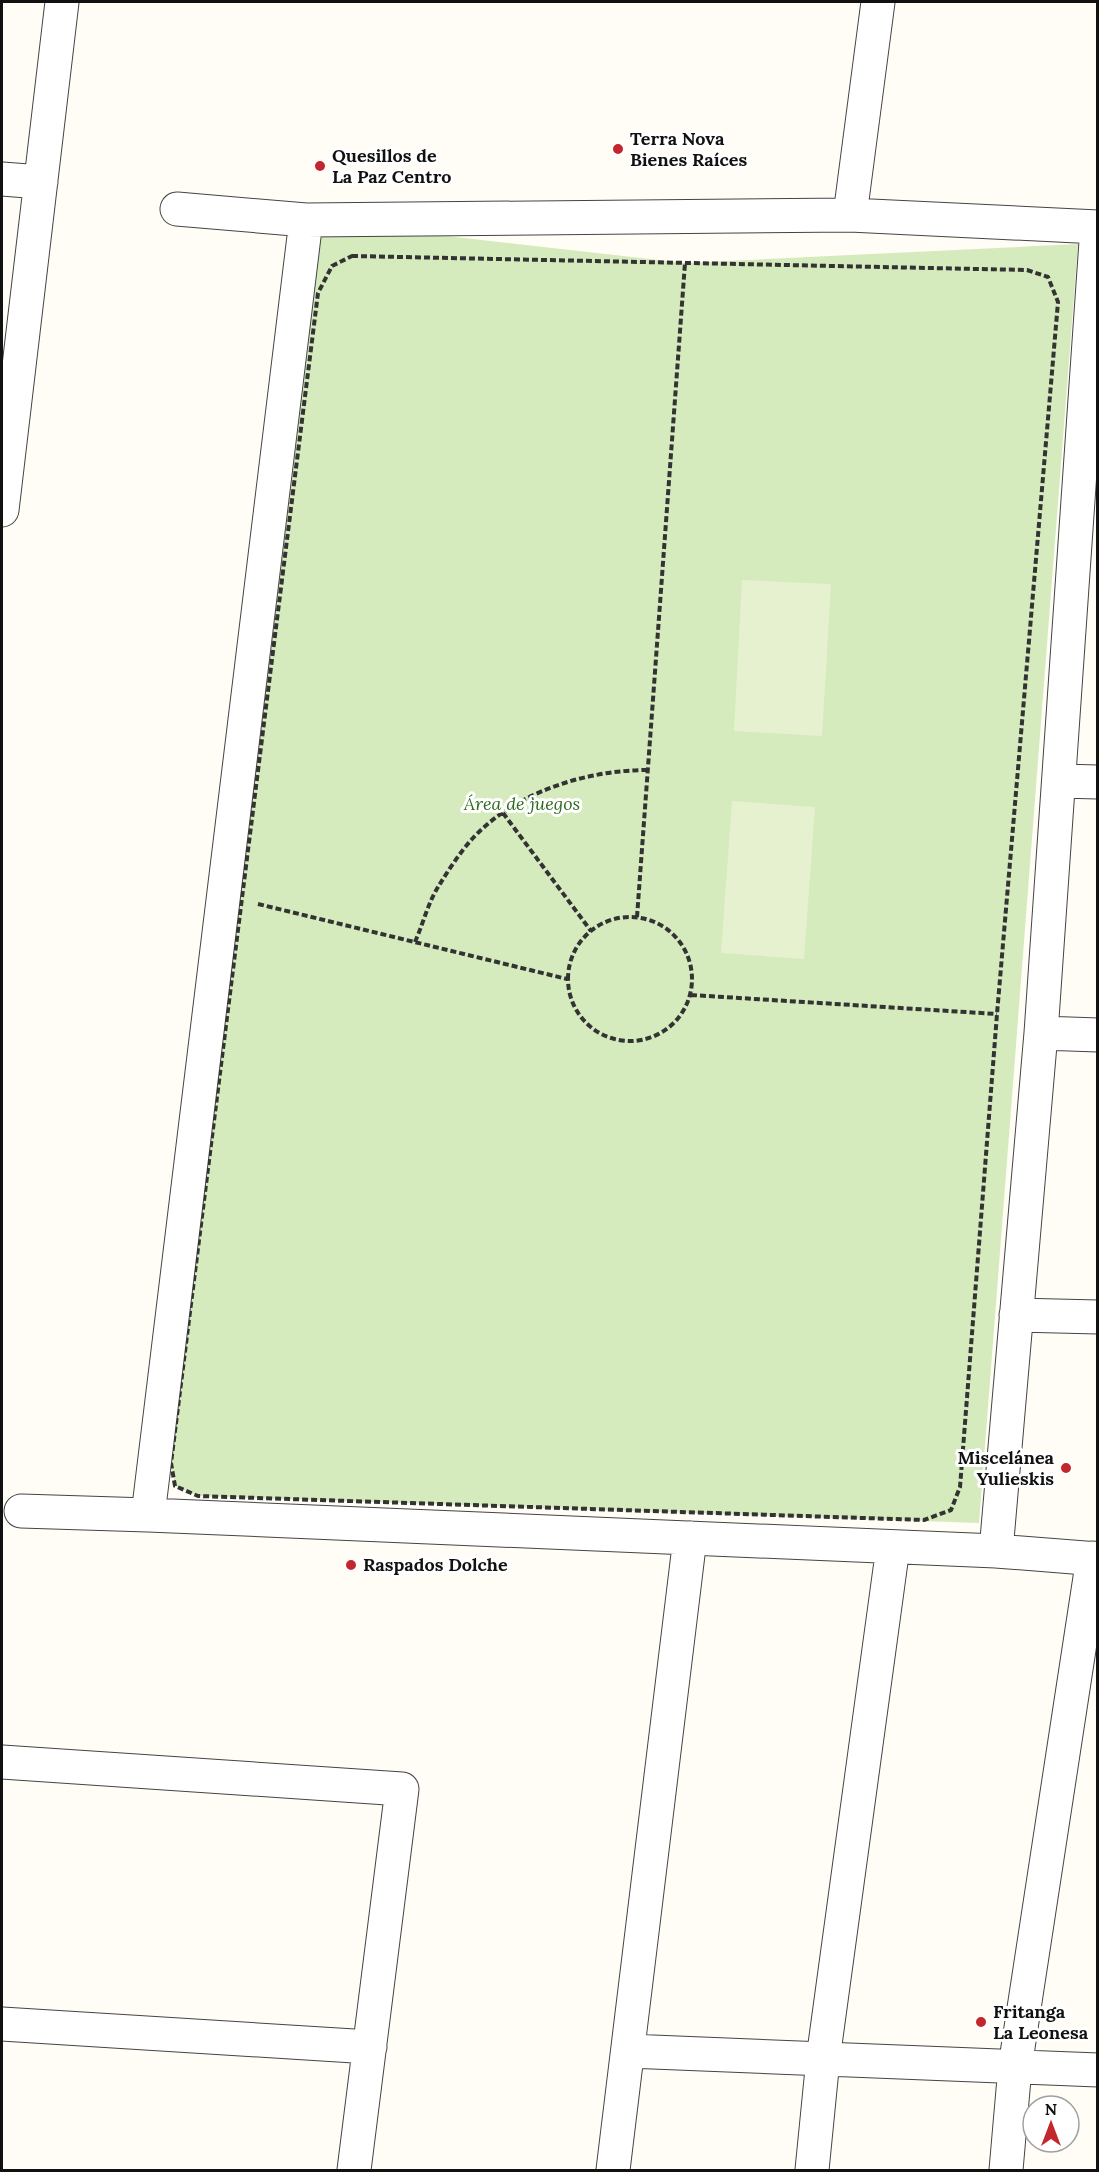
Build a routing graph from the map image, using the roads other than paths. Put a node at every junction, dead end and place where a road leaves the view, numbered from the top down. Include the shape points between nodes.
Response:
1 (62, 2) edge
2 (878, 2) edge
3 (2, 179) edge
4 (41, 182) junction
5 (177, 209) dead end
6 (850, 215) junction
7 (306, 220) junction
8 (1097, 227) edge
9 (6, 433) edge
10 (2, 510) edge
11 (1087, 525) edge
12 (1060, 781) junction
13 (1098, 782) edge
14 (1041, 1033) junction
15 (1098, 1035) edge
16 (1016, 1315) junction
17 (1098, 1317) edge
18 (21, 1511) dead end
19 (148, 1515) junction
20 (690, 1538) junction
21 (893, 1547) junction
22 (996, 1551) junction
23 (1095, 1558) edge
24 (2, 1762) edge
25 (2, 2024) edge
26 (370, 2047) junction
27 (628, 2050) junction
28 (823, 2059) junction
29 (1016, 2067) junction
30 (1098, 2070) edge
31 (354, 2170) edge
32 (613, 2170) edge
33 (812, 2170) edge
34 (1006, 2170) edge

1 - 4 street
2 - 6 street
3 - 4 street
4 - 9 street
5 - 7 street
6 - 7 street
6 - 8 street
7 - 19 street
8 - 11 street
9 - 10 street
11 - 12 street
12 - 13 street
12 - 14 street
14 - 15 street
14 - 16 street
16 - 17 street
16 - 22 street
18 - 19 street
19 - 20 street
20 - 21 street
20 - 27 street
21 - 22 street
21 - 28 street
22 - 23 street
23 - 29 street
24 - 26 street via 402,1790
25 - 26 street
26 - 31 street
27 - 28 street
27 - 32 street
28 - 29 street
28 - 33 street
29 - 30 street
29 - 34 street

